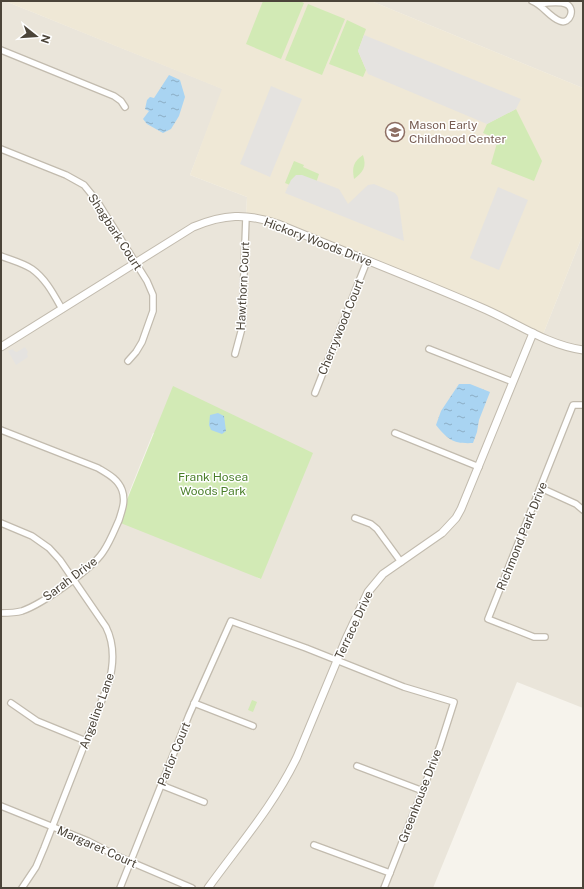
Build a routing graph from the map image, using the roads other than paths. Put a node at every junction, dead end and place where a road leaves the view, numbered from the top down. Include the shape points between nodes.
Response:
1 (535, 2) edge
2 (1, 50) edge
3 (125, 107) dead end
4 (1, 149) edge
5 (246, 217) junction
6 (1, 256) edge
7 (367, 261) junction
8 (136, 263) junction
9 (62, 309) junction
10 (533, 333) junction
11 (1, 347) edge
12 (429, 349) dead end
13 (583, 350) edge
14 (235, 354) dead end
15 (128, 361) dead end
16 (513, 382) junction
17 (315, 393) dead end
18 (583, 405) edge
19 (1, 430) edge
20 (395, 434) dead end
21 (479, 467) junction
22 (541, 488) junction
23 (583, 510) edge
24 (355, 518) dead end
25 (1, 523) edge
26 (401, 562) junction
27 (74, 579) junction
28 (1, 613) edge
29 (545, 637) dead end
30 (337, 660) junction
31 (11, 703) dead end
32 (194, 703) junction
33 (253, 726) dead end
34 (86, 741) junction
35 (357, 766) dead end
36 (161, 785) junction
37 (423, 790) junction
38 (204, 802) dead end
39 (1, 806) edge
40 (52, 827) junction
41 (314, 845) dead end
42 (131, 862) junction
43 (390, 873) junction
44 (22, 888) edge
45 (120, 888) edge
46 (192, 888) edge
47 (208, 888) edge
48 (384, 888) edge

1 - 1 street via 558,20 567,21 570,16 571,10 565,3
2 - 3 street via 114,96
4 - 8 street, Shagbark Court via 66,174 84,185
5 - 7 street, Hickory Woods Drive via 278,224
5 - 8 street, Hickory Woods Drive via 221,217 193,227
5 - 14 street, Hawthorn Court via 242,328
6 - 9 street via 25,265 39,275
7 - 10 street, Hickory Woods Drive via 481,307
7 - 17 street, Cherrywood Court
8 - 9 street, Hickory Woods Drive
8 - 15 street, Shagbark Court via 151,288 153,307 142,342
9 - 11 street, Hickory Woods Drive
10 - 13 street, Hickory Woods Drive via 564,346
10 - 16 street, Terrace Drive
12 - 16 street
16 - 21 street, Terrace Drive
18 - 22 street, Richmond Park Drive via 573,405
19 - 27 street, Sarah Drive via 98,468 115,479 122,489 124,505 109,542 98,559
20 - 21 street
21 - 26 street, Terrace Drive via 456,518 442,533
22 - 23 street via 576,504
22 - 29 street, Richmond Park Drive via 488,620 534,637
24 - 26 street via 377,529
25 - 27 street, Angeline Lane via 42,542
26 - 30 street, Terrace Drive via 383,574 368,592
27 - 28 street, Sarah Drive via 29,608
27 - 34 street, Angeline Lane via 106,627 114,654 109,682
30 - 32 street, Parlor Court via 231,621
30 - 37 street, Greenhouse Drive via 404,687 454,702
30 - 47 street, Terrace Drive via 287,778
31 - 34 street via 37,721
32 - 33 street
32 - 36 street, Parlor Court
34 - 40 street, Angeline Lane
35 - 37 street
36 - 38 street
36 - 42 street, Parlor Court
37 - 43 street, Greenhouse Drive
39 - 40 street, Margaret Court
40 - 42 street, Margaret Court
40 - 44 street, Angeline Lane via 36,867
41 - 43 street
42 - 45 street, Parlor Court
42 - 46 street, Margaret Court
43 - 48 street, Greenhouse Drive

